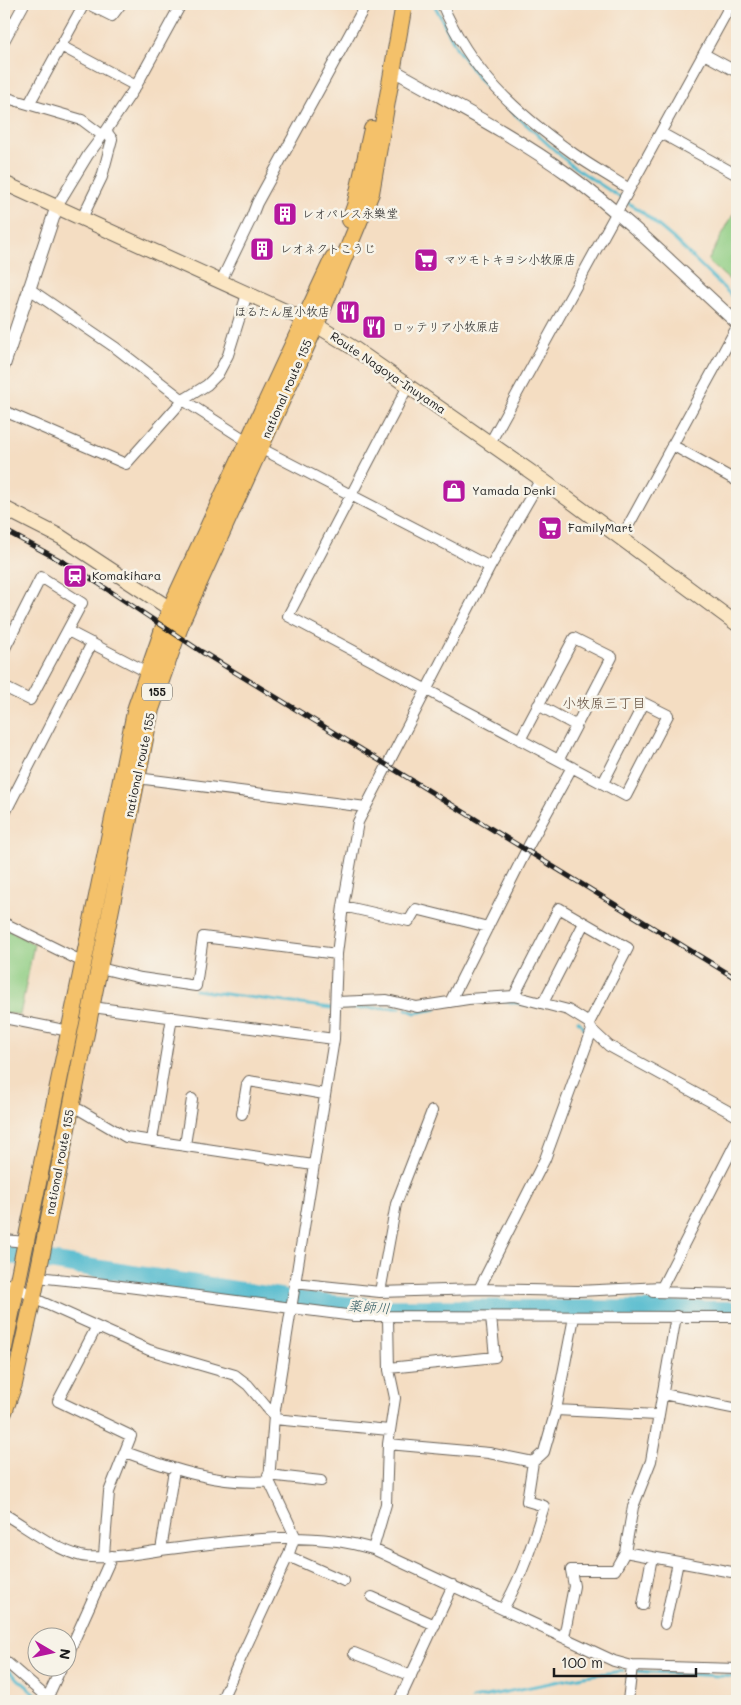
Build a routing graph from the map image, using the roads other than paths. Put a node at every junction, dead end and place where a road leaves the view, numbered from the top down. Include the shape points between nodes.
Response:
1 (24, 4) edge
2 (86, 4) edge
3 (121, 4) edge
4 (181, 4) edge
5 (366, 4) edge
6 (393, 4) edge
7 (404, 4) edge
8 (442, 4) edge
9 (732, 4) edge
10 (4, 41) edge
11 (61, 46) junction
12 (704, 54) junction
13 (393, 70) junction
14 (737, 72) edge
15 (136, 86) junction
16 (4, 97) edge
17 (29, 104) junction
18 (104, 133) junction
19 (660, 133) junction
20 (737, 175) edge
21 (4, 183) edge
22 (628, 192) junction
23 (57, 206) junction
24 (619, 209) junction
25 (82, 218) junction
26 (221, 281) junction
27 (28, 288) junction
28 (247, 294) junction
29 (310, 323) junction
30 (737, 325) edge
31 (4, 365) edge
32 (408, 386) junction
33 (183, 400) junction
34 (4, 411) edge
35 (490, 443) junction
36 (253, 445) junction
37 (672, 445) junction
38 (541, 479) junction
39 (737, 481) edge
40 (351, 495) junction
41 (4, 508) edge
42 (621, 539) junction
43 (490, 567) junction
44 (176, 613) junction
45 (737, 624) edge
46 (68, 631) junction
47 (92, 643) junction
48 (4, 650) edge
49 (147, 672) junction
50 (4, 687) edge
51 (426, 690) junction
52 (538, 705) junction
53 (576, 725) junction
54 (520, 740) junction
55 (559, 759) junction
56 (572, 767) junction
57 (137, 778) junction
58 (603, 783) junction
59 (366, 807) junction
60 (4, 815) edge
61 (343, 906) junction
62 (4, 922) edge
63 (584, 923) junction
64 (488, 927) junction
65 (337, 954) junction
66 (83, 962) junction
67 (100, 968) junction
68 (514, 996) junction
69 (336, 1002) junction
70 (450, 1002) junction
71 (543, 1003) junction
72 (92, 1007) junction
73 (172, 1017) junction
74 (4, 1018) edge
75 (590, 1026) junction
76 (69, 1030) junction
77 (334, 1038) junction
78 (324, 1094) junction
79 (192, 1099) dead end
80 (80, 1110) dead end
81 (432, 1111) dead end
82 (242, 1114) dead end
83 (737, 1116) edge
84 (152, 1140) junction
85 (737, 1140) edge
86 (185, 1145) junction
87 (313, 1165) junction
88 (4, 1240) edge
89 (26, 1242) junction
90 (38, 1277) junction
91 (294, 1283) junction
92 (10, 1285) edge
93 (479, 1289) junction
94 (620, 1289) junction
95 (380, 1292) junction
96 (737, 1294) edge
97 (33, 1298) junction
98 (290, 1310) junction
99 (676, 1316) junction
100 (491, 1317) junction
101 (574, 1317) junction
102 (737, 1317) edge
103 (388, 1318) junction
104 (96, 1328) junction
105 (4, 1348) edge
106 (389, 1368) junction
107 (663, 1394) junction
108 (737, 1409) edge
109 (556, 1410) junction
110 (4, 1412) edge
111 (658, 1415) junction
112 (274, 1417) junction
113 (389, 1430) junction
114 (388, 1444) junction
115 (125, 1452) junction
116 (533, 1462) junction
117 (174, 1470) junction
118 (268, 1478) junction
119 (321, 1481) dead end
120 (4, 1514) edge
121 (295, 1536) junction
122 (373, 1549) junction
123 (161, 1550) junction
124 (625, 1552) junction
125 (108, 1556) junction
126 (288, 1556) junction
127 (652, 1557) junction
128 (678, 1562) junction
129 (737, 1573) edge
130 (344, 1581) dead end
131 (453, 1586) junction
132 (372, 1596) dead end
133 (643, 1605) dead end
134 (503, 1609) junction
135 (665, 1624) dead end
136 (435, 1625) junction
137 (78, 1630) edge
138 (564, 1637) junction
139 (354, 1653) dead end
140 (4, 1660) edge
141 (632, 1666) junction
142 (737, 1669) edge
143 (411, 1676) junction
144 (57, 1678) edge
145 (48, 1700) edge
146 (221, 1701) edge
147 (399, 1701) edge
148 (628, 1701) edge

1 - 10 street
2 - 3 street via 112,16
2 - 11 street
4 - 15 street
5 - 26 street via 256,203
6 - 29 highway, national route 155 / 155 via 372,131 355,206
7 - 13 highway, national route 155 / 155
8 - 22 street via 460,43 484,77 536,126
9 - 12 street
11 - 15 street
11 - 17 street
12 - 14 street
12 - 19 street
13 - 24 street via 518,141
13 - 29 highway, national route 155 / 155 via 371,193
15 - 18 street
16 - 17 street
17 - 18 street via 82,120
18 - 23 street
18 - 25 street via 112,139 102,177
19 - 20 street
19 - 22 street
21 - 23 main road, Route Nagoya-Inuyama
22 - 24 street
23 - 25 main road, Route Nagoya-Inuyama
23 - 27 street
24 - 30 street
24 - 35 street
25 - 26 main road, Route Nagoya-Inuyama
26 - 28 main road, Route Nagoya-Inuyama
27 - 31 street
27 - 33 street via 116,348
28 - 29 main road, Route Nagoya-Inuyama
28 - 33 street via 228,355 218,374
29 - 32 main road, Route Nagoya-Inuyama
29 - 36 highway, national route 155 / 155
30 - 37 street
32 - 35 main road, Route Nagoya-Inuyama
32 - 40 street
33 - 34 street via 126,464
33 - 36 street
35 - 38 main road, Route Nagoya-Inuyama
36 - 40 street
36 - 44 highway, national route 155 / 155
37 - 39 street
37 - 42 street
38 - 42 main road, Route Nagoya-Inuyama
38 - 43 street
40 - 43 street
40 - 51 street via 288,616
41 - 44 main road via 61,537
42 - 45 main road, Route Nagoya-Inuyama
43 - 51 street
44 - 49 highway, national route 155 / 155
44 - 57 highway, national route 155 / 155
46 - 47 street
46 - 48 street via 82,603 41,577
46 - 50 street via 30,700
47 - 49 street
47 - 60 street
49 - 66 highway, national route 155 / 155 via 136,707
51 - 54 street
51 - 59 street
52 - 53 street
52 - 53 street via 574,638 612,657
52 - 54 street
53 - 55 street
54 - 55 street
55 - 56 street
56 - 58 street
56 - 64 street
57 - 59 street
57 - 67 highway, national route 155 / 155
58 - 58 street via 626,796 668,715 644,703
59 - 61 street via 358,822
61 - 64 street via 410,921 416,909
61 - 65 street
62 - 66 street
63 - 68 street via 559,908
63 - 71 street
63 - 75 street via 628,948
64 - 70 street
65 - 67 street via 203,937 196,986
65 - 69 street
66 - 76 highway, national route 155 / 155
67 - 72 highway, national route 155 / 155
68 - 70 street
68 - 71 street
69 - 70 street via 387,1000 417,1007
69 - 77 street
71 - 75 street via 568,1010
72 - 73 street
72 - 90 highway, national route 155 / 155
73 - 77 street
73 - 84 street
74 - 76 street
75 - 83 street via 610,1046
75 - 93 street via 545,1159
76 - 89 highway, national route 155 / 155
77 - 78 street
78 - 82 street via 249,1081
78 - 87 street
79 - 86 street
80 - 84 street via 120,1134
81 - 95 street via 396,1204
84 - 86 street
85 - 94 street via 662,1287
86 - 87 street
87 - 91 street
88 - 89 street
89 - 92 highway, national route 155 / 155
90 - 97 highway, national route 155 / 155
90 - 98 street
91 - 95 street
91 - 98 street
92 - 97 street
92 - 105 highway, national route 155 / 155
93 - 94 street
93 - 95 street
94 - 96 street via 627,1292
97 - 104 street
97 - 110 highway, national route 155 / 155 via 14,1384
98 - 103 street
98 - 112 street
99 - 101 street
99 - 102 street
99 - 107 street
100 - 101 street
100 - 103 street
100 - 106 street via 495,1357
101 - 109 street
103 - 106 street
104 - 112 street via 149,1350 235,1375 248,1385
104 - 115 street via 58,1401 131,1436
106 - 113 street via 395,1398
107 - 108 street
107 - 111 street
109 - 111 street
109 - 116 street via 544,1452
111 - 124 street via 652,1461 633,1507
112 - 113 street
112 - 118 street
113 - 114 street
114 - 116 street via 489,1453
114 - 122 street via 386,1504
115 - 117 street
115 - 125 street via 109,1492
116 - 134 street via 527,1501 544,1506 525,1565
117 - 118 street via 252,1483
117 - 123 street
118 - 119 street
118 - 121 street
120 - 125 street via 62,1548 82,1556
121 - 122 street via 350,1542
121 - 123 street
121 - 126 street
122 - 131 street
123 - 125 street
124 - 127 street
124 - 138 street via 614,1570 571,1570 574,1586
125 - 137 street
126 - 130 street
126 - 146 street
127 - 128 street
127 - 133 street
128 - 129 street
128 - 135 street
131 - 134 street
131 - 136 street
132 - 136 street
134 - 138 street
136 - 143 street
138 - 141 street
139 - 143 street
140 - 145 street
141 - 142 street
141 - 148 street
143 - 147 street
144 - 145 street

